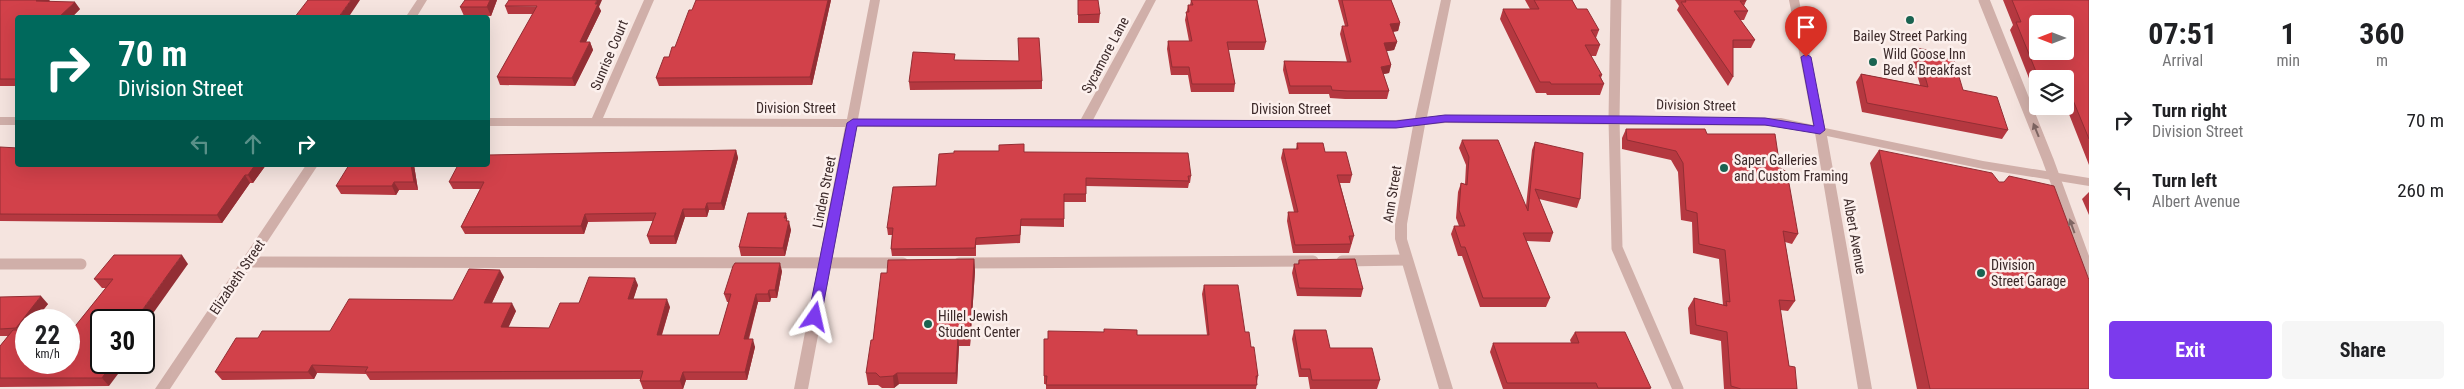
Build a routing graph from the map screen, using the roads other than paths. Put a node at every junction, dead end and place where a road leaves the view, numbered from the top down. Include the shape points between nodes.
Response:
1 (422, 0) edge
2 (649, 0) edge
3 (875, 0) edge
4 (1151, 0) edge
5 (1446, 0) edge
6 (1616, 0) edge
7 (1794, 0) edge
8 (1984, 0) edge
9 (412, 15) edge
10 (1614, 120) junction
11 (0, 121) edge
12 (15, 121) edge
13 (490, 122) edge
14 (596, 122) junction
15 (1420, 122) junction
16 (853, 123) junction
17 (1085, 123) junction
18 (1820, 130) junction
19 (1983, 164) junction
20 (311, 167) edge
21 (2054, 175) junction
22 (1987, 178) edge
23 (2089, 182) edge
24 (1407, 260) junction
25 (247, 262) junction
26 (825, 263) junction
27 (919, 263) edge
28 (948, 263) edge
29 (0, 264) edge
30 (81, 264) dead end
31 (2089, 272) edge
32 (162, 389) edge
33 (801, 389) edge
34 (1446, 389) edge
35 (1678, 389) edge
36 (1865, 389) edge

1 - 9 street
2 - 14 street, Sunrise Court
3 - 16 street, Linden Street
4 - 17 street, Sycamore Lane
5 - 15 street, Ann Street
6 - 10 lane
7 - 18 street, Albert Avenue
21 -> 8 lane
10 - 15 street, Division Street via 1445,119
10 - 18 street, Division Street via 1765,121
10 - 35 lane via 1617,248
11 - 12 street
13 - 14 street, Division Street
14 - 16 street, Division Street
15 - 17 street, Division Street
15 - 24 street, Ann Street via 1401,224 1400,239
16 - 17 street, Division Street
16 - 26 street, Linden Street
18 - 19 street, Division Street
18 - 36 street, Albert Avenue
19 - 21 street, Division Street
19 - 22 lane
20 - 25 street, Elizabeth Street
21 - 23 street, Division Street
31 -> 21 lane
24 - 28 lane
24 - 34 street, Ann Street
25 - 26 lane
25 - 32 street, Elizabeth Street
26 - 27 lane
26 - 33 street, Linden Street
29 - 30 lane

